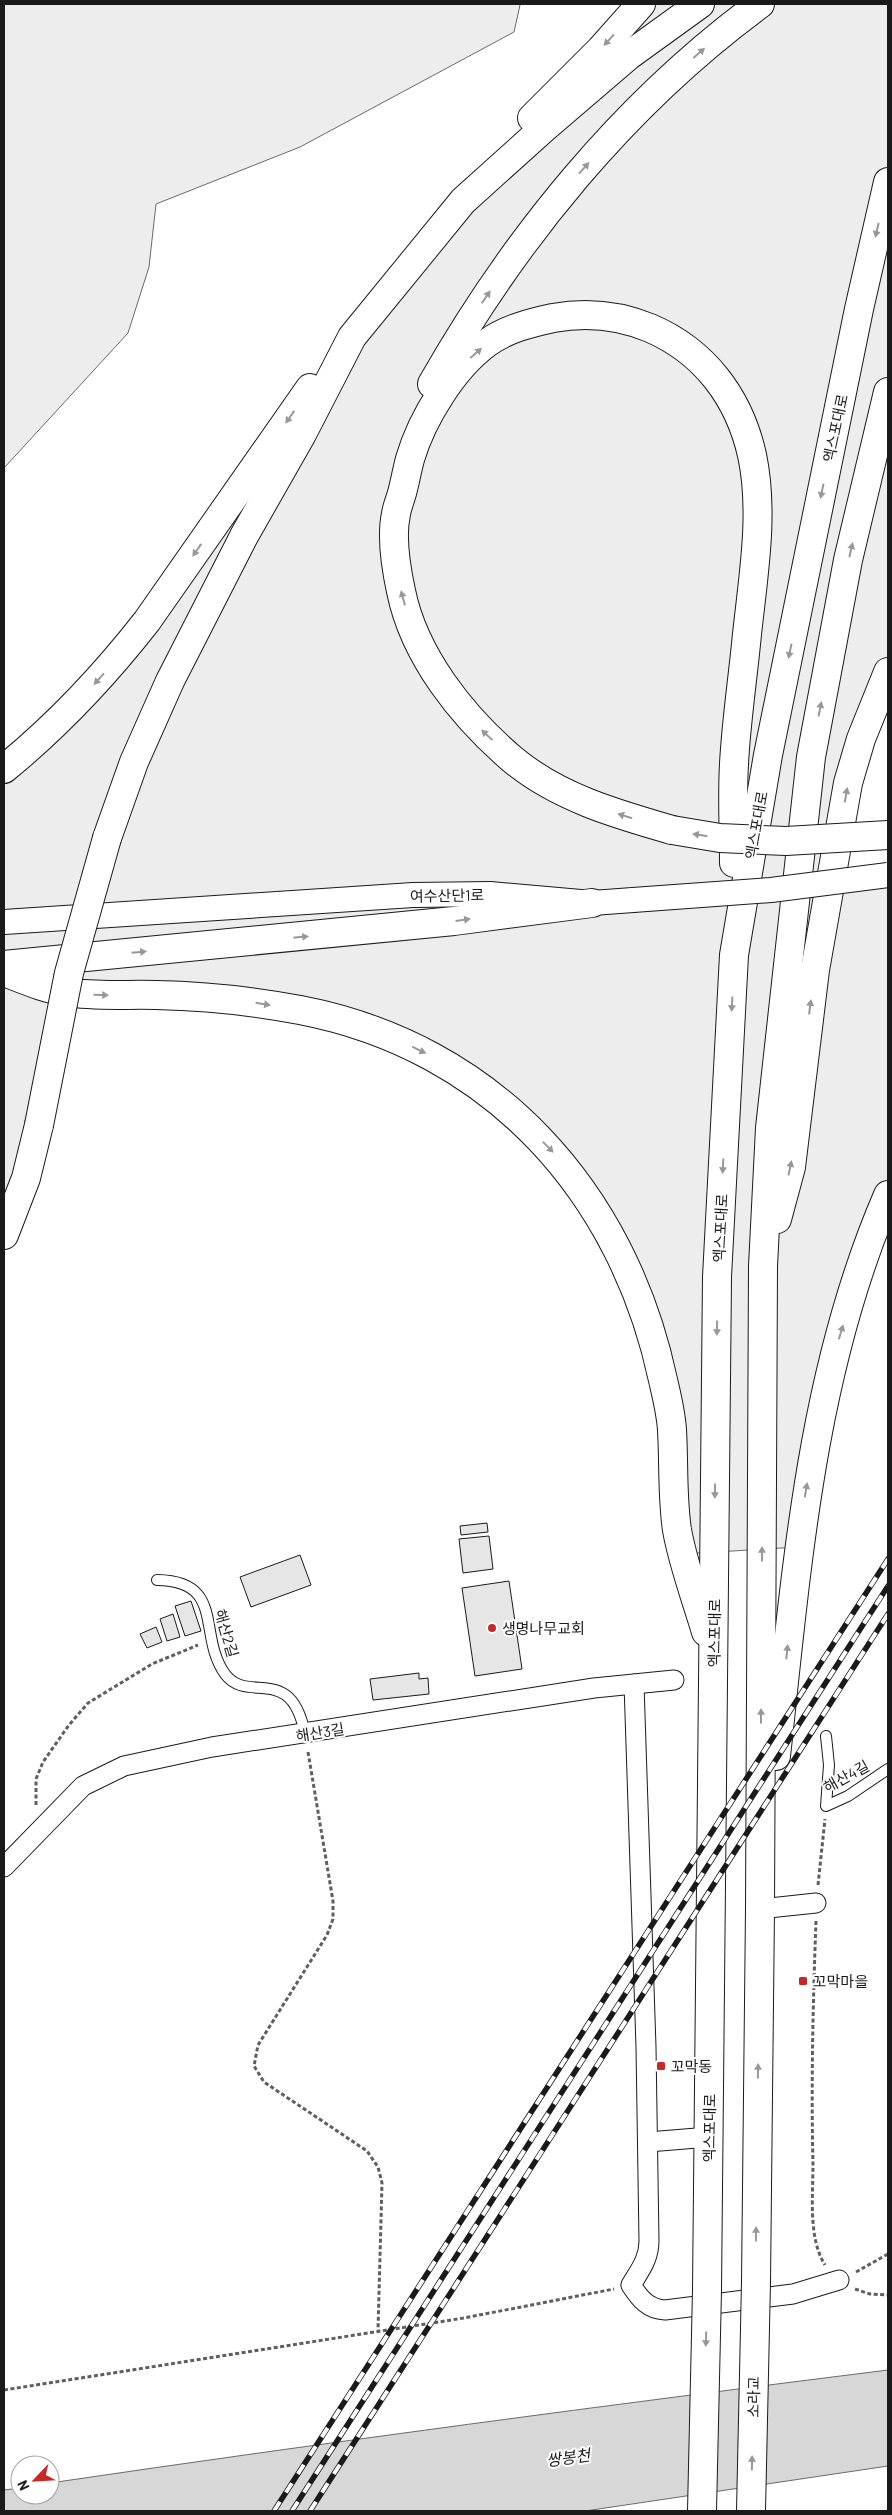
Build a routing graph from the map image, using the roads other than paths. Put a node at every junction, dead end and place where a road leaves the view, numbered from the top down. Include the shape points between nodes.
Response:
1 (641, 4) edge
2 (700, 4) edge
3 (760, 4) edge
4 (888, 182) edge
5 (463, 201) junction
6 (352, 337) junction
7 (888, 392) edge
8 (395, 515) junction
9 (888, 672) edge
10 (4, 769) edge
11 (888, 835) edge
12 (888, 875) edge
13 (592, 903) junction
14 (4, 922) edge
15 (734, 955) junction
16 (4, 965) edge
17 (4, 972) edge
18 (888, 1195) edge
19 (4, 1235) edge
20 (763, 1266) junction
21 (157, 1580) dead end
22 (714, 1658) junction
23 (674, 1680) dead end
24 (634, 1684) junction
25 (305, 1734) junction
26 (826, 1736) dead end
27 (888, 1769) edge
28 (4, 1867) edge
29 (816, 1903) road end
30 (760, 1909) junction
31 (709, 2137) junction
32 (648, 2142) junction
33 (839, 2280) road end
34 (702, 2511) edge
35 (751, 2511) edge

1 -> 5 highway via 499,154
2 - 5 highway via 621,62
8 -> 3 highway via 394,481 414,420 454,345 523,243 566,187 654,93
4 -> 15 highway, 엑스포대로 via 768,755
5 - 6 highway
6 -> 10 highway via 307,392 118,658 61,719
6 - 19 highway, bridge via 244,536 170,681 134,762 107,838 68,973 39,1125 26,1178
20 -> 7 highway via 770,1128 811,757 848,560
11 -> 8 highway, bridge via 786,841 720,838 672,830 618,814 559,790 514,761 479,728 443,685 412,629 401,592
8 -> 15 highway via 411,456 435,404 468,360 504,333 546,320 584,314 637,323 686,348 720,381 751,452 758,489 757,530 734,764
20 -> 9 highway via 791,1168 814,970 848,783 864,731
12 - 13 street, 여수산단1로, bridge via 780,890
13 - 14 street, 여수산단1로 via 498,895 413,895
16 -> 13 highway via 454,921
15 -> 22 highway, 엑스포대로 via 717,1277
17 -> 22 highway via 42,987 68,992 208,997 302,1010 352,1023 392,1037 463,1074 520,1119 552,1150 578,1184 639,1297 651,1333 672,1428 677,1531
30 -> 18 highway via 800,1530 810,1466 838,1340
30 -> 20 highway
21 - 25 lane, 해산2길 via 178,1581 198,1594 206,1611 220,1666 233,1682 282,1691 299,1715
22 - 31 highway, 엑스포대로
23 - 24 street, 해산3길
24 - 25 street, 해산3길
24 - 32 street
25 - 28 street, 해산3길 via 212,1747 124,1766 83,1786
26 - 27 lane, 해산4길 via 829,1764 826,1806 848,1796
29 - 30 street
35 -> 30 highway, 소라교, bridge
31 - 32 street
31 -> 34 highway, 엑스포대로, bridge
32 - 33 street via 649,2252 631,2285 642,2301 665,2310 794,2294

